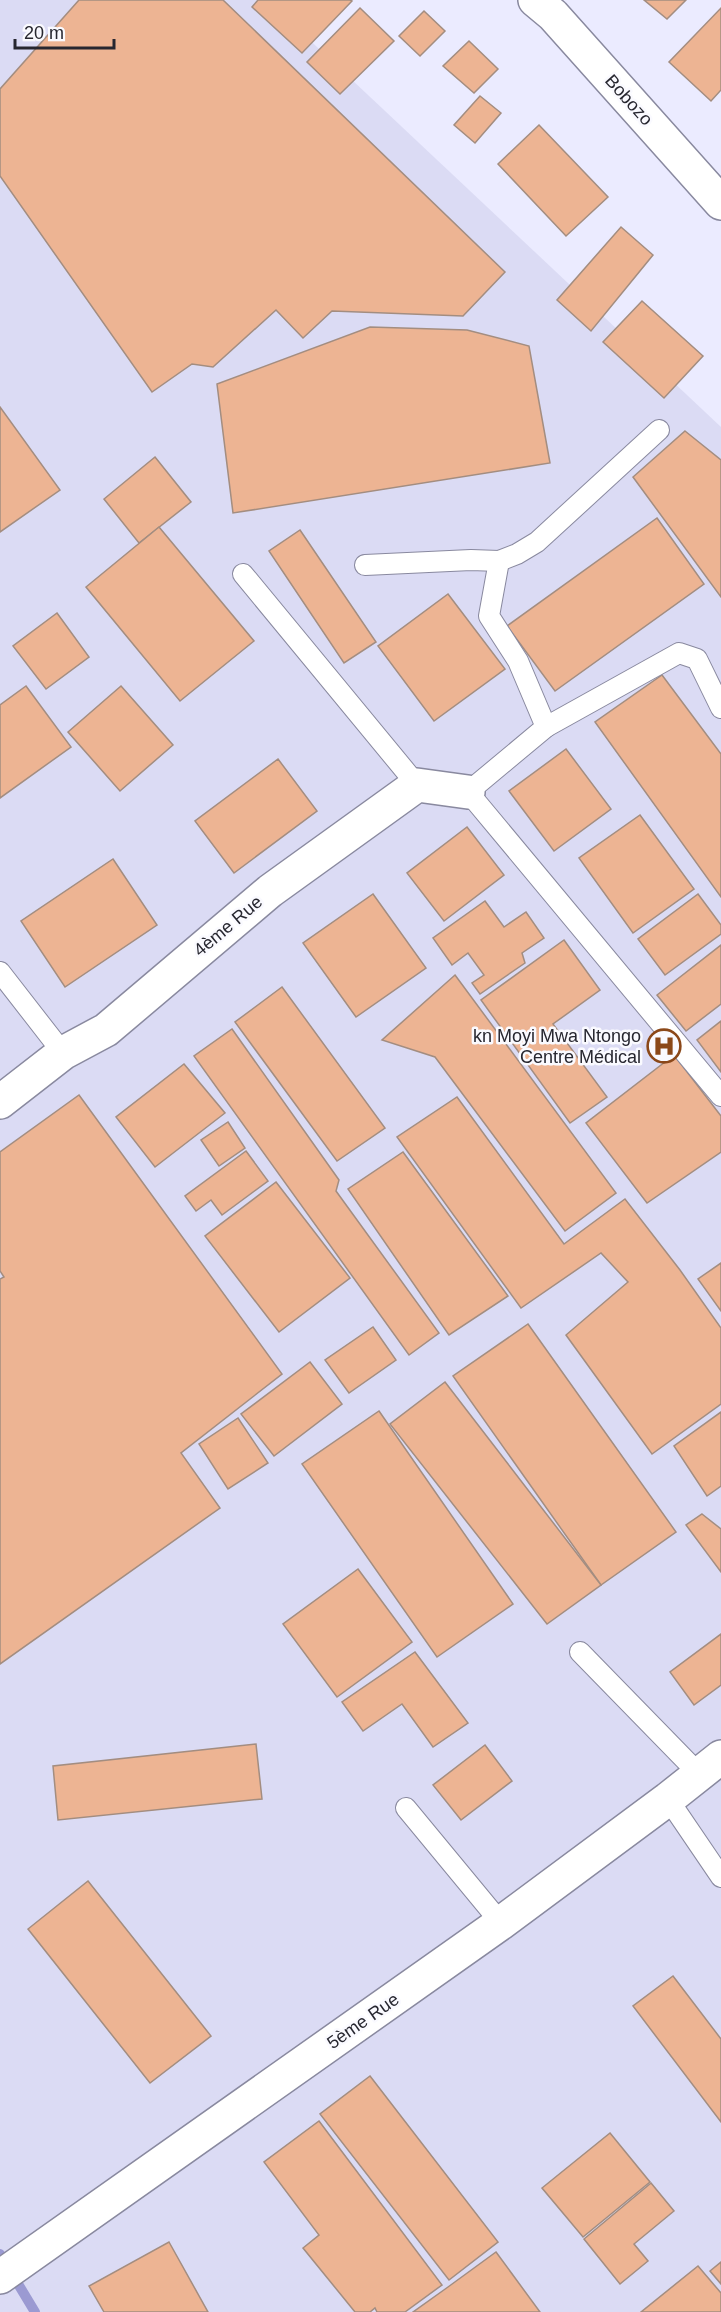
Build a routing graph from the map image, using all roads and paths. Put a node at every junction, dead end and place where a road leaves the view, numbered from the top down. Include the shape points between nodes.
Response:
1 (552, 5) edge
2 (721, 203) edge
3 (659, 430) dead end
4 (499, 561) junction
5 (365, 565) dead end
6 (243, 574) dead end
7 (721, 708) edge
8 (546, 728) junction
9 (417, 785) junction
10 (468, 792) junction
11 (0, 972) edge
12 (63, 1053) junction
13 (721, 1096) edge
14 (0, 1102) edge
15 (580, 1652) dead end
16 (710, 1766) edge
17 (668, 1799) junction
18 (406, 1808) dead end
19 (721, 1877) edge
20 (501, 1923) junction
21 (0, 2277) edge

1 - 2 street, Bobozo
3 - 4 lane via 537,542
4 - 5 lane
4 - 8 lane via 489,616 518,661
6 - 9 lane
7 - 8 lane via 697,659 679,653
8 - 10 lane
9 - 10 street
9 - 12 street, 4ème Rue via 270,891 106,1030
10 - 13 lane
11 - 12 lane
12 - 14 street, 4ème Rue
15 - 16 lane
16 - 17 street, 5ème Rue
17 - 19 lane
17 - 20 street, 5ème Rue
18 - 20 lane
20 - 21 street, 5ème Rue

